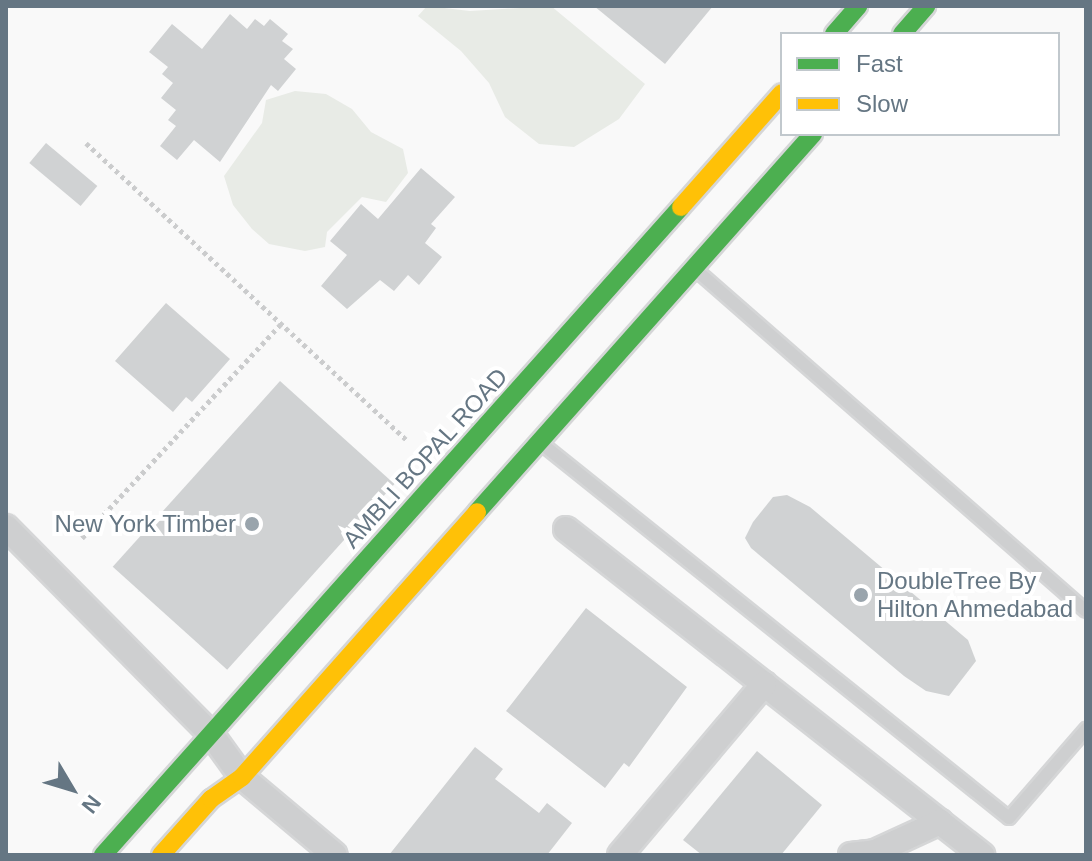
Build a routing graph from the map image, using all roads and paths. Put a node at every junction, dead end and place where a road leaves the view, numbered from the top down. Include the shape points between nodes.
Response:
1 (858, 6) edge
2 (926, 6) edge
3 (836, 32) edge
4 (904, 32) edge
5 (780, 95) edge
6 (811, 136) edge
7 (86, 143) dead end
8 (692, 267) junction
9 (282, 323) junction
10 (406, 439) dead end
11 (536, 439) junction
12 (6, 527) edge
13 (566, 529) dead end
14 (82, 538) dead end
15 (1086, 611) edge
16 (764, 684) junction
17 (1086, 729) edge
18 (211, 734) junction
19 (242, 777) junction
20 (940, 822) junction
21 (103, 855) edge
22 (161, 855) edge
23 (335, 855) edge
24 (620, 855) edge
25 (851, 855) edge
26 (982, 855) edge

1 - 3 street
2 - 4 street
5 - 18 street, AMBLI BOPAL ROAD
6 - 8 street
7 - 9 path
8 - 11 street
8 - 15 lane
9 - 10 path
9 - 14 path
11 - 17 lane via 1009,818
11 - 19 street
12 - 18 street
13 - 16 street
16 - 20 street
16 - 24 street
18 - 19 street
18 - 21 street, AMBLI BOPAL ROAD
19 - 22 street via 211,799
19 - 23 street
20 - 25 street via 875,852
20 - 26 street

